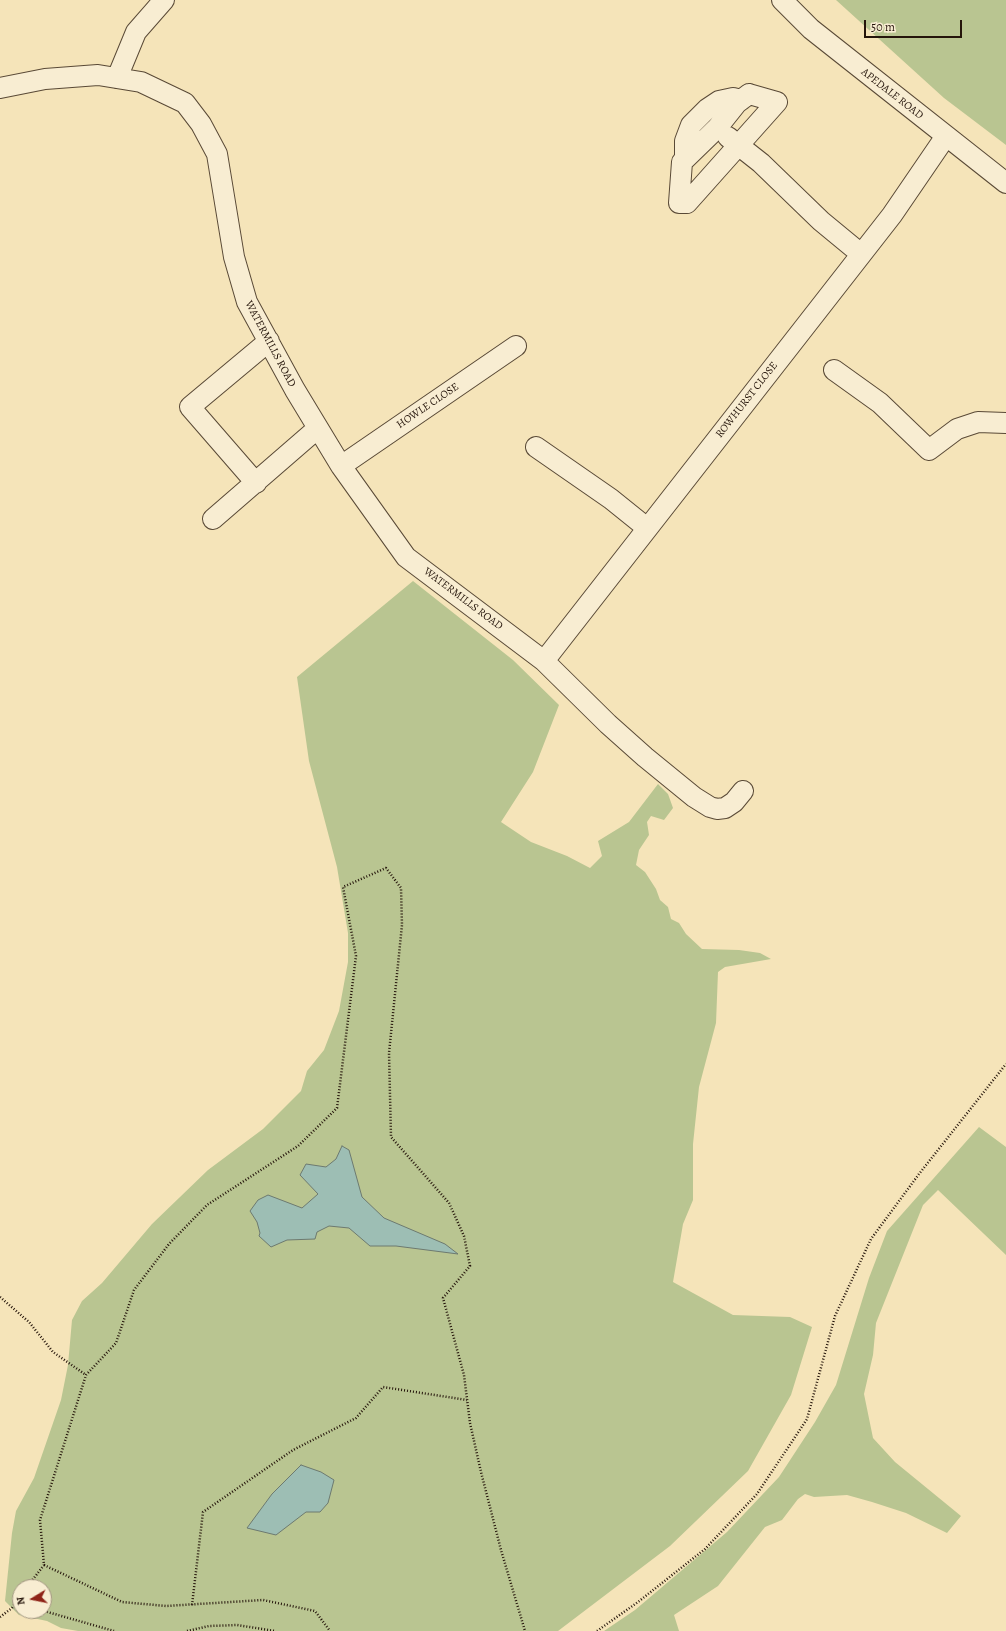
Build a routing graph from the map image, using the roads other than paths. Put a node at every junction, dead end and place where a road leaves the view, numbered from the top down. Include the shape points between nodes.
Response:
1 (164, 0) edge
2 (782, 0) edge
3 (117, 78) junction
4 (0, 88) edge
5 (741, 100) junction
6 (717, 128) junction
7 (946, 136) junction
8 (738, 145) junction
9 (685, 159) junction
10 (1006, 183) edge
11 (861, 254) junction
12 (268, 341) junction
13 (516, 346) dead end
14 (834, 370) dead end
15 (1006, 423) edge
16 (318, 428) junction
17 (536, 446) dead end
18 (341, 466) junction
19 (256, 483) junction
20 (213, 519) dead end
21 (647, 528) junction
22 (544, 661) junction
23 (743, 791) dead end

1 - 3 street via 136,32
2 - 7 street, APEDALE ROAD via 811,29
3 - 4 street, WATERMILLS ROAD via 98,75 45,79
3 - 12 street, WATERMILLS ROAD via 141,82 185,103 201,124 216,154 234,257 247,302
5 - 6 street
5 - 8 street via 749,94 777,102
5 - 9 street via 733,98 719,101 691,125 685,141
6 - 8 street
6 - 9 street
7 - 10 street, APEDALE ROAD
7 - 11 street, ROWHURST CLOSE via 892,215
8 - 9 street via 687,203 680,203 682,162
8 - 11 street
11 - 21 street, ROWHURST CLOSE
12 - 16 street, WATERMILLS ROAD
12 - 19 street via 190,407
13 - 18 street, HOWLE CLOSE
14 - 15 street via 880,403 929,450 957,428 978,422
16 - 18 street, WATERMILLS ROAD
16 - 19 street
17 - 21 street
18 - 22 street, WATERMILLS ROAD via 406,556
19 - 20 street
21 - 22 street, ROWHURST CLOSE
22 - 23 street, WATERMILLS ROAD via 639,753 710,807 725,808

